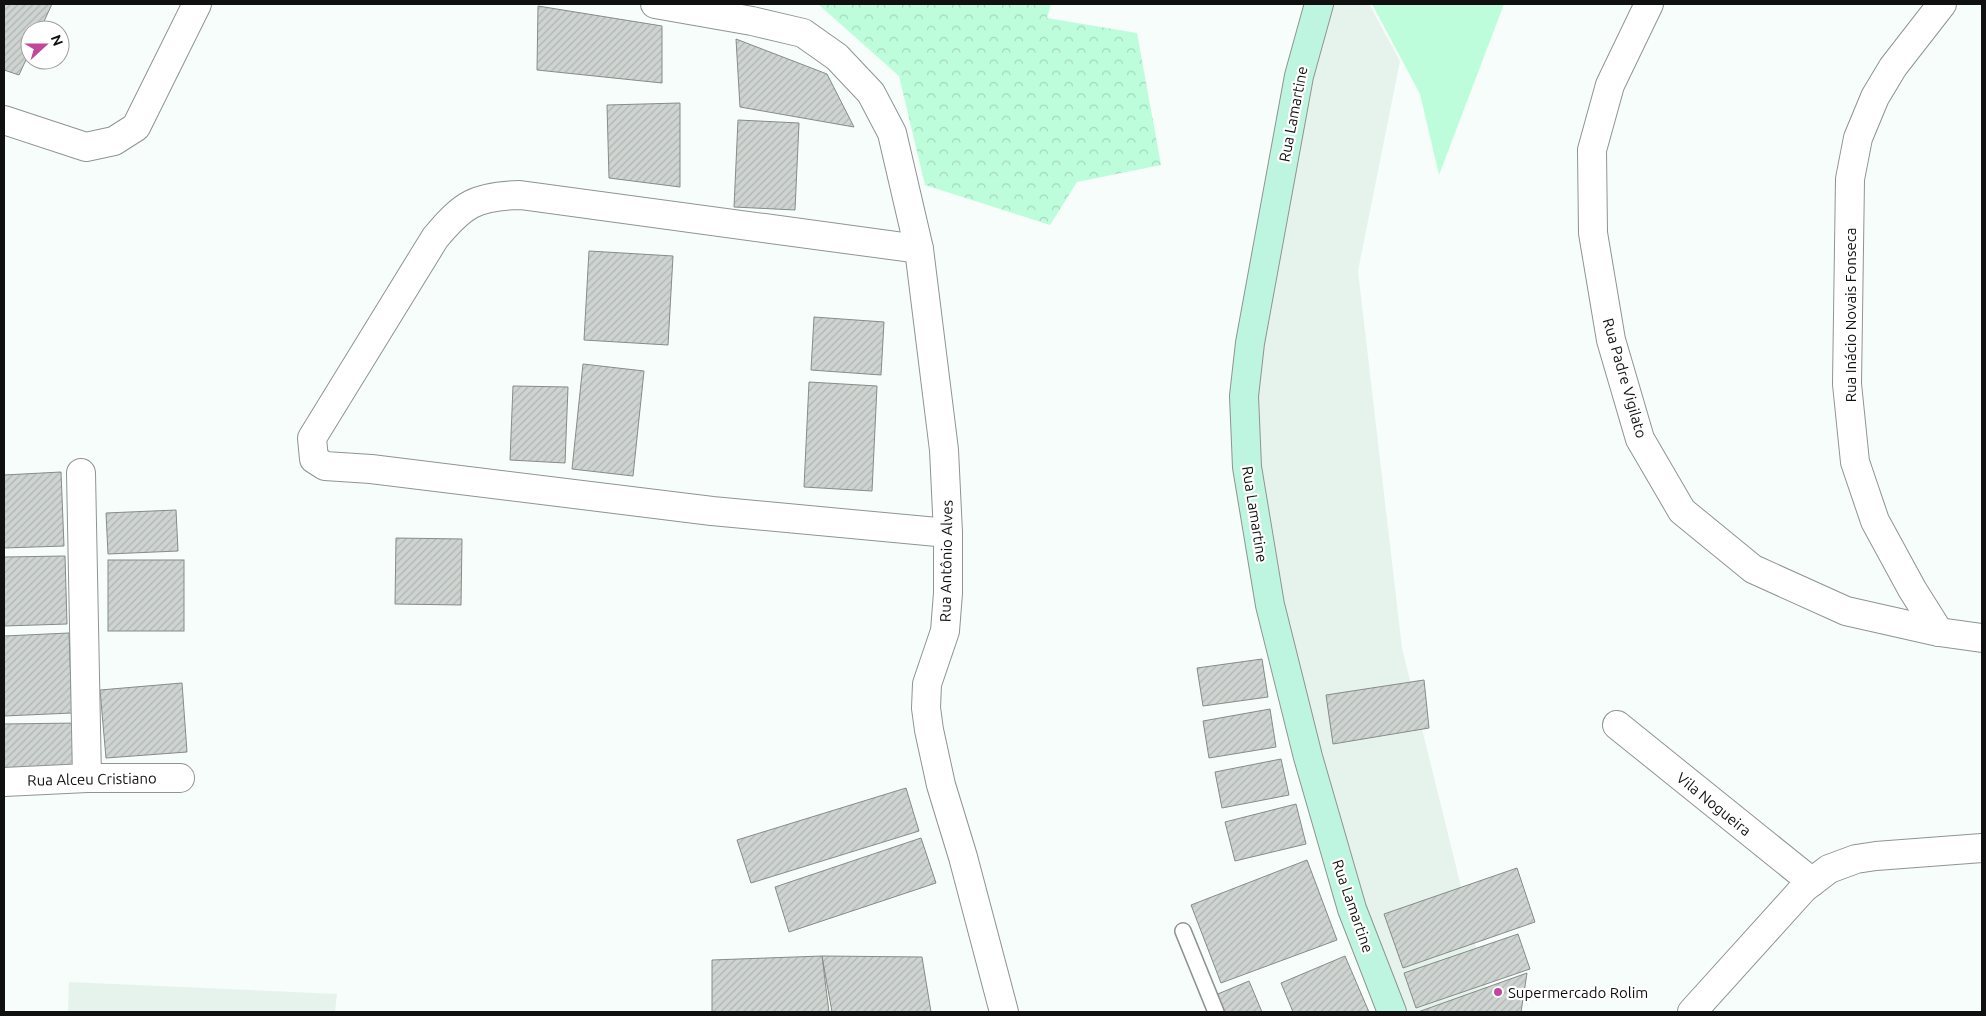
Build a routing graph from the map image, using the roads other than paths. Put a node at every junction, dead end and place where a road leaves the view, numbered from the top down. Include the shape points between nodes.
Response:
1 (197, 4) edge
2 (655, 4) edge
3 (1319, 4) edge
4 (1649, 4) edge
5 (1942, 4) edge
6 (4, 120) edge
7 (919, 249) junction
8 (81, 474) dead end
9 (948, 533) junction
10 (1939, 632) junction
11 (1982, 638) edge
12 (1617, 725) dead end
13 (87, 778) junction
14 (180, 778) dead end
15 (4, 782) edge
16 (1982, 848) edge
17 (1812, 882) junction
18 (1183, 931) dead end
19 (1004, 1012) edge
20 (1216, 1012) edge
21 (1392, 1012) edge
22 (1692, 1012) edge

1 - 6 street via 136,127 114,141 86,147
2 - 7 street, Rua Antônio Alves via 752,21 803,34 837,57 871,93 892,133
3 - 21 street, Rua Lamartine via 1298,76 1250,343 1244,396 1247,467 1270,605 1308,757 1352,909
4 - 10 street, Rua Padre Vigilato via 1610,85 1592,150 1593,233 1611,340 1640,439 1682,511 1753,568 1846,611
5 - 10 street, Rua Inácio Novais Fonseca via 1893,67 1858,138 1850,179 1847,384 1855,462 1875,521
7 - 9 street, Rua Antônio Alves via 944,450
7 - 9 street via 520,195 495,196 472,202 454,216 435,238 312,438 312,451 314,459 325,466 712,511
8 - 13 street
9 - 19 street, Rua Antônio Alves via 945,631 927,684 926,708 941,785
10 - 11 street, Rua Padre Vigilato
12 - 17 street, Vila Nogueira
13 - 14 street, Rua Alceu Cristiano
13 - 15 street, Rua Alceu Cristiano
16 - 17 street via 1856,859 1829,869
17 - 22 street
18 - 20 lane

